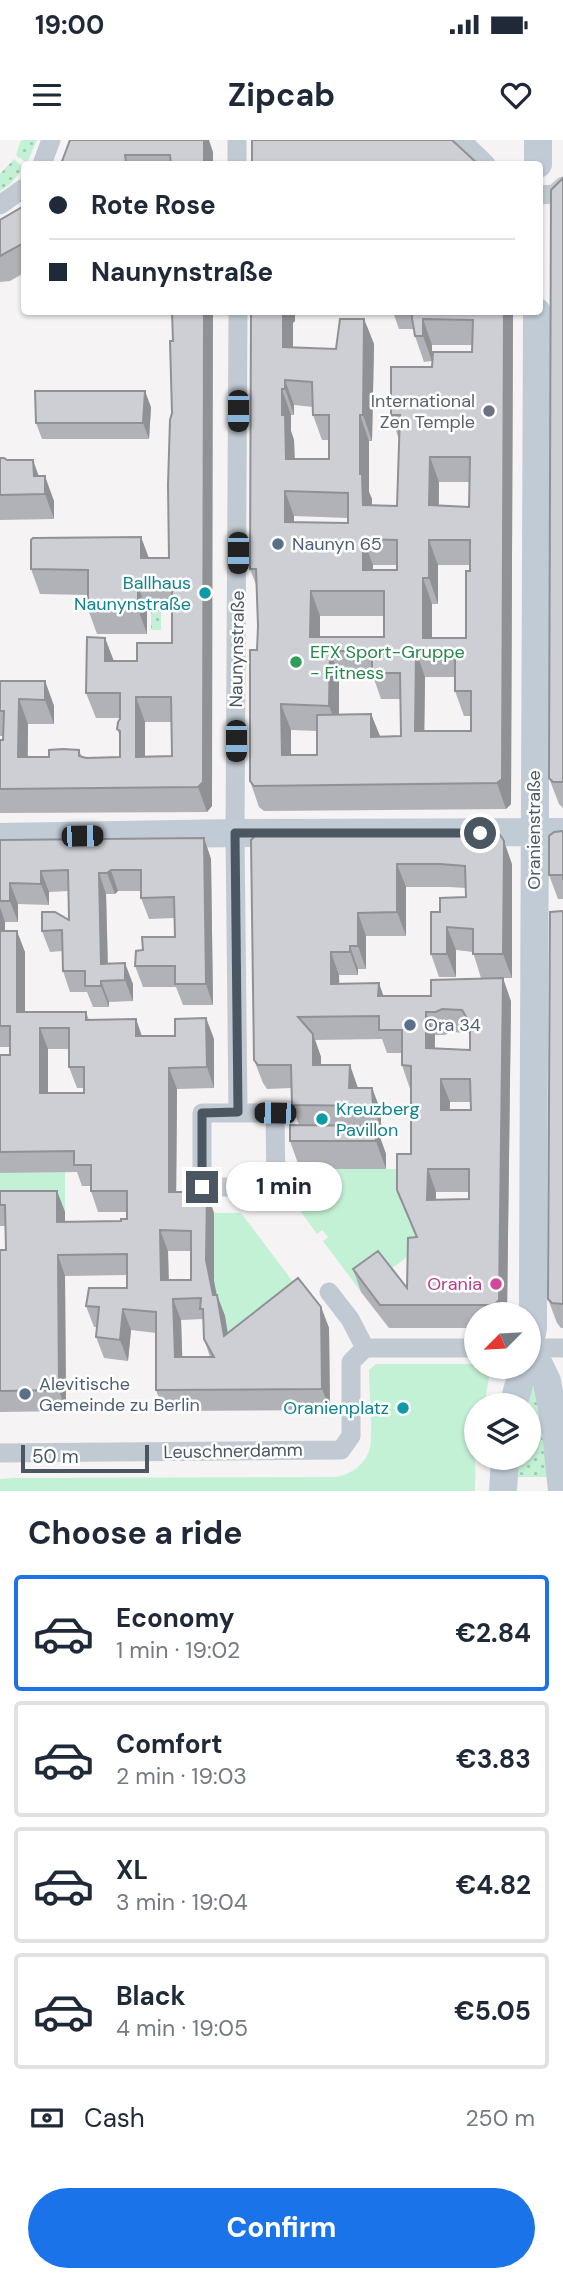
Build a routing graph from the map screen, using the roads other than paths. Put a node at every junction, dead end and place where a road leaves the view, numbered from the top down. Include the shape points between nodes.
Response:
1 (51, 140) edge
2 (237, 140) edge
3 (461, 140) edge
4 (538, 140) edge
5 (43, 161) edge
6 (237, 161) edge
7 (483, 161) edge
8 (538, 161) edge
9 (563, 186) edge
10 (21, 190) edge
11 (543, 195) edge
12 (0, 205) edge
13 (238, 315) edge
14 (537, 315) edge
15 (534, 832) junction
16 (563, 832) edge
17 (235, 833) junction
18 (0, 837) edge
19 (238, 1112) junction
20 (329, 1292) dead end
21 (532, 1302) edge
22 (365, 1348) junction
23 (464, 1348) edge
24 (563, 1348) edge
25 (541, 1352) edge
26 (541, 1372) edge
27 (0, 1453) edge
28 (504, 1470) edge
29 (562, 1476) edge
30 (503, 1491) edge

1 - 5 street
2 - 6 street
3 - 7 street
4 - 8 street
9 - 11 street via 555,194
10 - 12 street
13 - 17 street, Naunynstraße
14 - 15 street, Oranienstraße
15 - 16 street
15 - 17 street
15 - 21 street, Oranienstraße
17 - 18 street
17 - 19 street, Naunynstraße
19 - 19 street via 202,1113 202,1187 275,1187 275,1113
20 - 22 street via 351,1319
22 - 23 street
22 - 27 street, Leuschnerdamm via 351,1362 351,1436 341,1450
24 - 25 street
26 - 29 street, Oranienstraße via 547,1381
28 - 30 street

